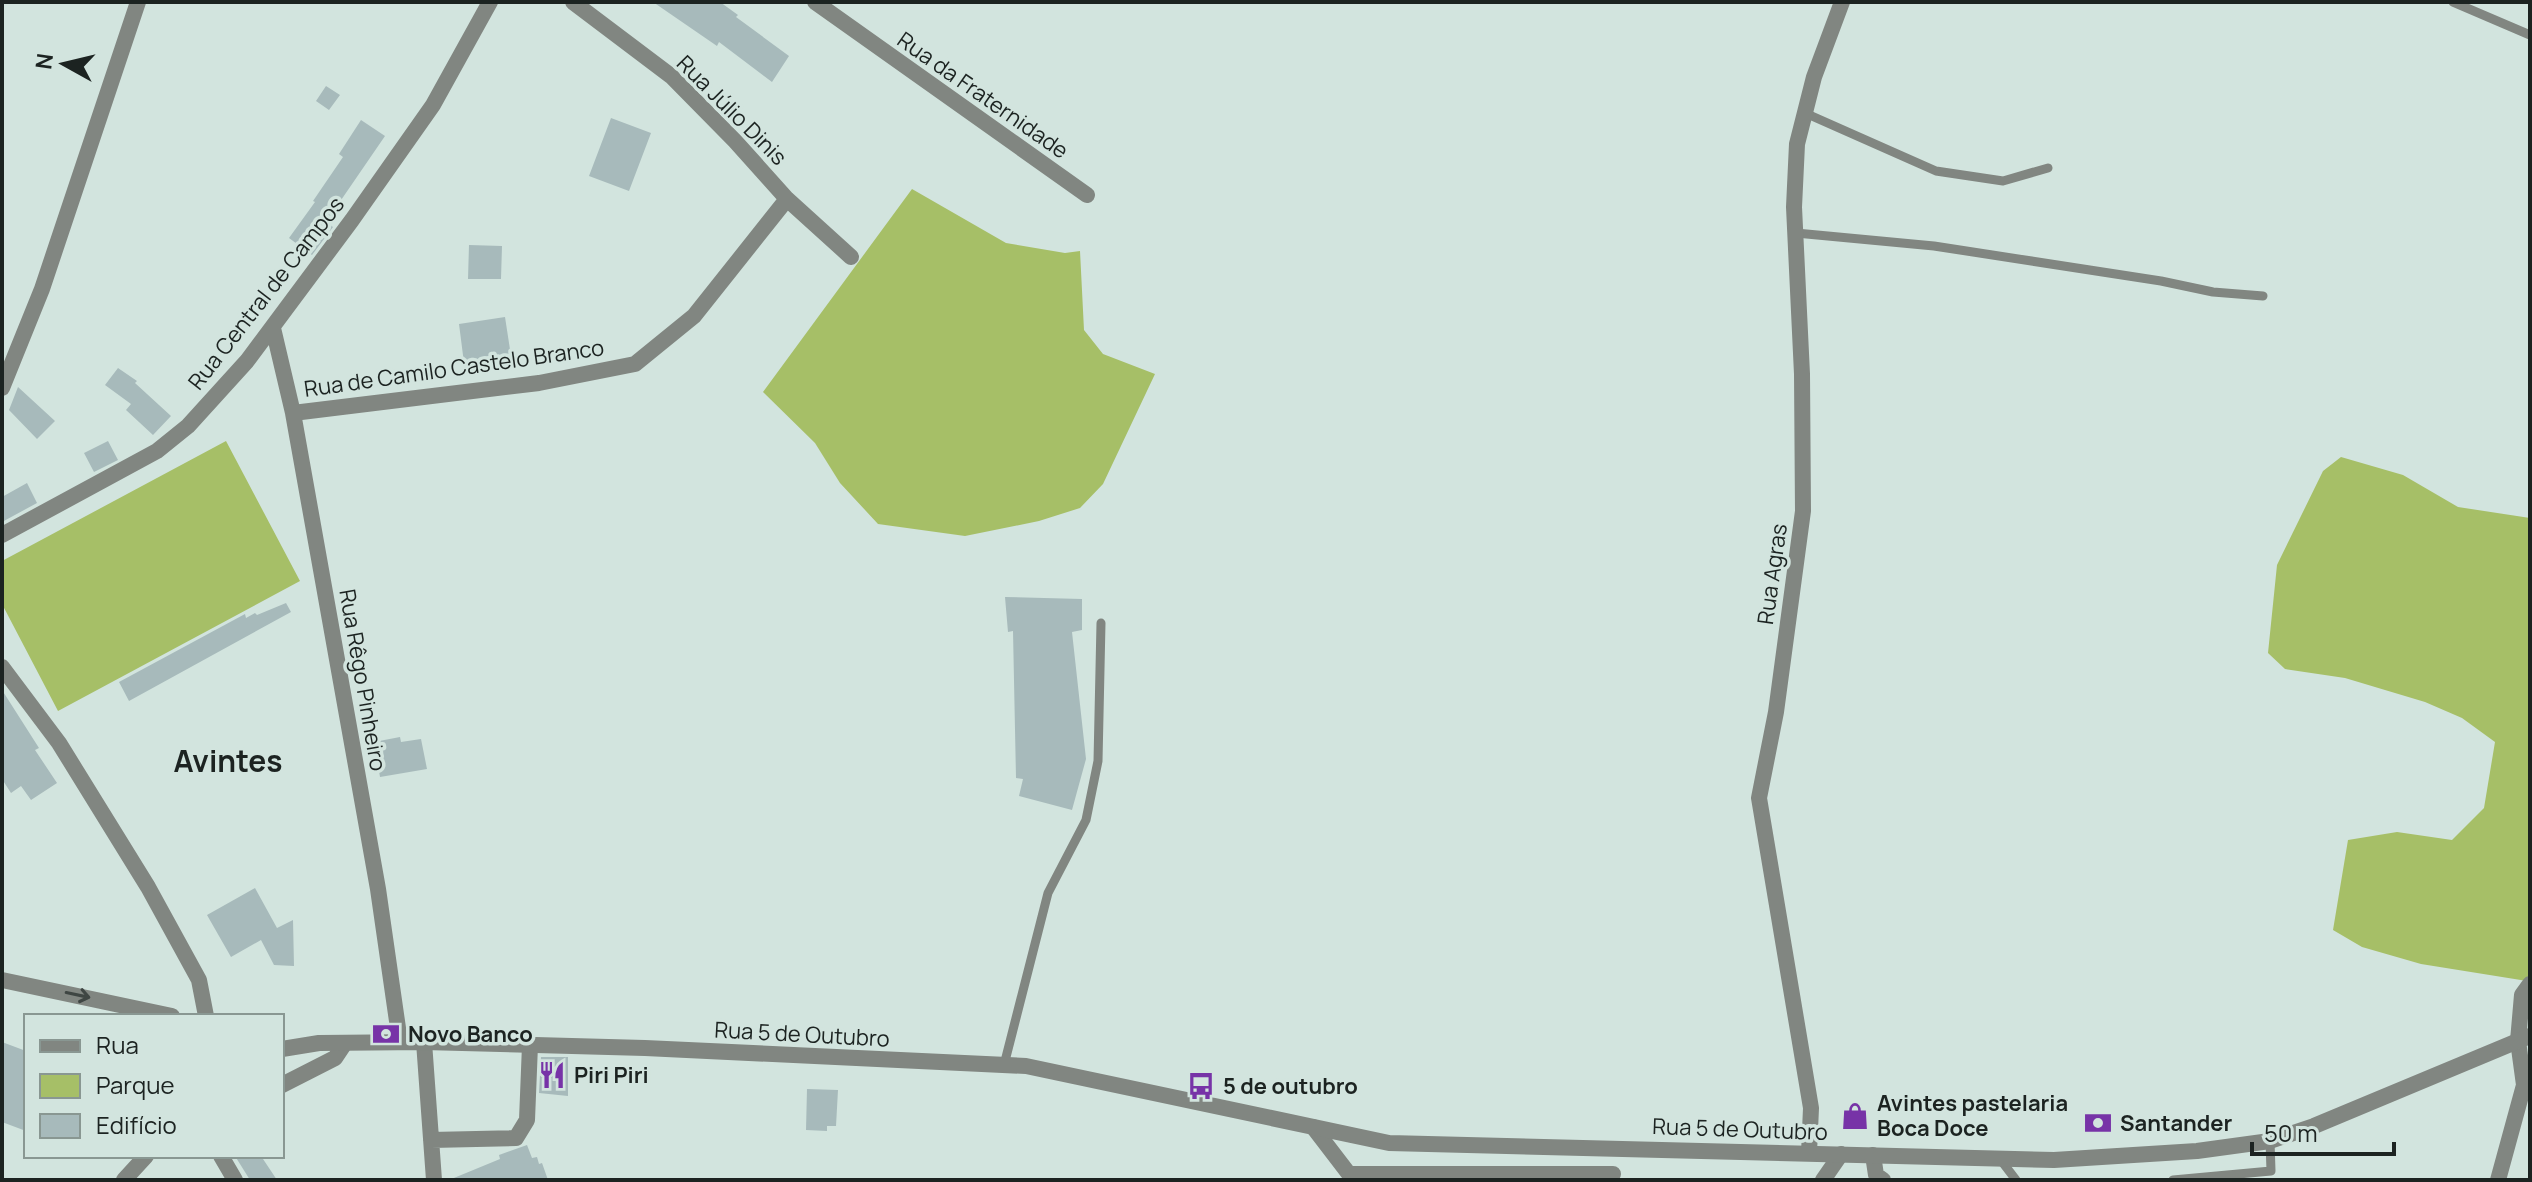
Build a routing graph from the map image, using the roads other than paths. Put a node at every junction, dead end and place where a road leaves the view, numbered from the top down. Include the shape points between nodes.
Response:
1 (138, 2) edge
2 (490, 2) edge
3 (573, 2) edge
4 (815, 2) edge
5 (1842, 2) edge
6 (2453, 2) edge
7 (2530, 35) edge
8 (1805, 113) junction
9 (2048, 168) dead end
10 (1087, 195) dead end
11 (787, 199) junction
12 (1796, 233) junction
13 (851, 257) dead end
14 (2263, 296) dead end
15 (273, 328) junction
16 (2, 388) edge
17 (293, 413) junction
18 (2, 535) edge
19 (1101, 623) dead end
20 (2, 667) edge
21 (2, 980) edge
22 (2530, 984) edge
23 (163, 1014) edge
24 (206, 1014) edge
25 (2524, 1038) edge
26 (400, 1042) junction
27 (424, 1042) junction
28 (345, 1043) junction
29 (530, 1045) junction
30 (284, 1049) edge
31 (1004, 1065) junction
32 (284, 1084) edge
33 (1313, 1127) junction
34 (431, 1140) junction
35 (2270, 1141) junction
36 (1613, 1148) junction
37 (1809, 1153) junction
38 (1841, 1154) junction
39 (1873, 1155) junction
40 (144, 1158) edge
41 (222, 1158) edge
42 (2000, 1159) junction
43 (1613, 1177) edge
44 (124, 1180) edge
45 (235, 1180) edge
46 (434, 1180) edge
47 (1823, 1180) edge
48 (1883, 1180) edge
49 (2016, 1180) edge
50 (2173, 1180) edge
51 (2498, 1180) edge

1 - 16 street via 42,289
2 - 15 street, Rua Central de Campos via 433,105
3 - 11 street, Rua Júlio Dinis via 671,76
4 - 10 street, Rua da Fraternidade
5 - 8 street, Rua Agras
6 - 7 lane
8 - 9 lane via 1936,171 2003,181
8 - 12 street, Rua Agras via 1797,144
11 - 13 street, Rua Júlio Dinis
11 - 17 street, Rua de Camilo Castelo Branco via 694,316 635,364 539,383
12 - 14 lane via 1934,246
12 - 37 street, Rua Agras via 1803,511 1759,798 1811,1108
15 - 17 street, Rua Rêgo Pinheiro
15 - 18 street, Rua Central de Campos via 188,426 157,451
17 - 26 street, Rua Rêgo Pinheiro
19 - 31 lane via 1098,761 1086,820 1048,893
20 - 24 street via 59,743 148,887 199,980
21 -> 23 street
22 - 25 street via 2522,995
25 - 35 street, Rua 5 de Outubro
25 - 51 street via 2524,1085
26 - 27 street, Rua 5 de Outubro
26 - 28 street, Rua 5 de Outubro
27 - 29 street, Rua 5 de Outubro
27 - 34 street
28 - 30 street, Rua 5 de Outubro
28 - 32 street via 335,1058
29 - 31 street, Rua 5 de Outubro
29 - 34 street via 527,1120 516,1138
31 - 33 street, Rua 5 de Outubro
33 - 36 street, Rua 5 de Outubro via 1389,1143
33 - 43 street via 1349,1174
34 - 46 street
35 - 42 street, Rua 5 de Outubro via 2182,1152
35 - 50 lane via 2271,1171
36 - 37 street, Rua 5 de Outubro
36 - 43 street
37 - 38 street, Rua 5 de Outubro
38 - 39 street, Rua 5 de Outubro
38 - 47 street
39 - 42 street, Rua 5 de Outubro
39 - 48 street via 1876,1175
40 - 44 street
41 - 45 street
42 - 49 lane

